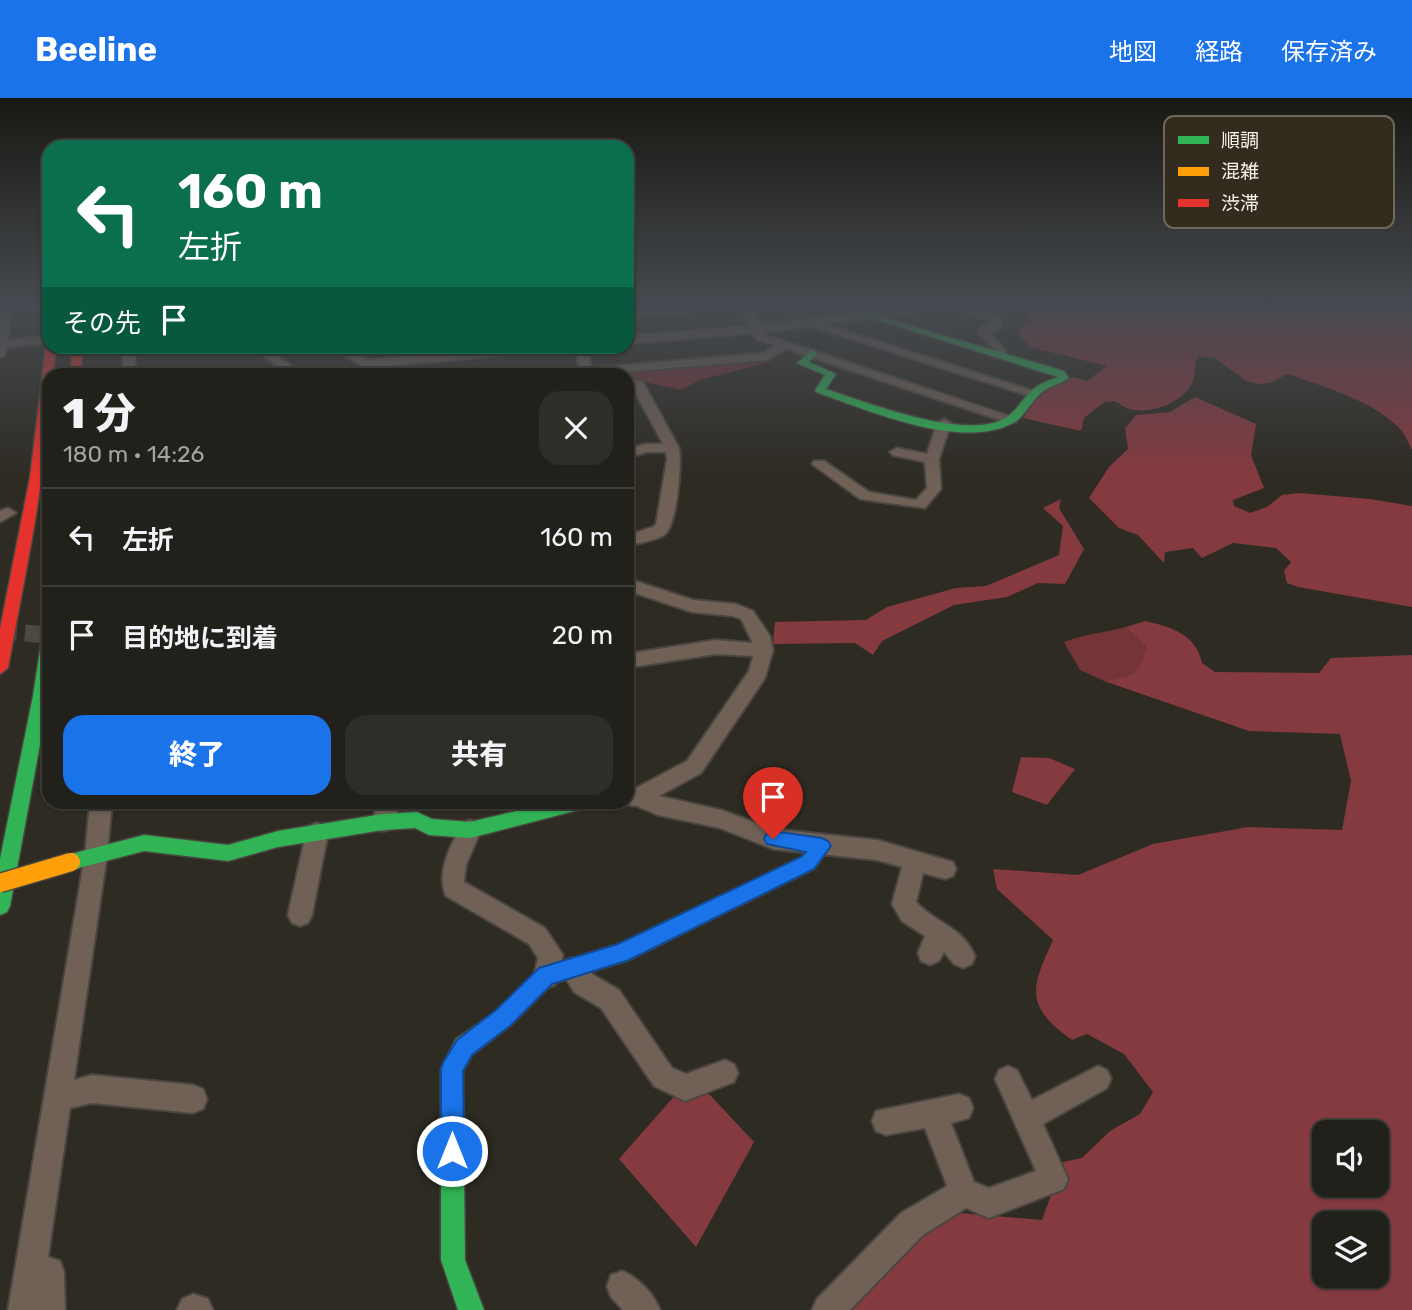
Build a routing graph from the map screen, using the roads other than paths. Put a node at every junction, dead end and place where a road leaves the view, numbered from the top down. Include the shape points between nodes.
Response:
1 (391, 363) edge
2 (687, 363) edge
3 (802, 363) edge
4 (840, 363) edge
5 (936, 363) edge
6 (1026, 363) edge
7 (368, 368) edge
8 (634, 368) edge
9 (634, 384) edge
10 (1034, 393) junction
11 (1011, 419) junction
12 (944, 424) junction
13 (42, 425) edge
14 (672, 448) junction
15 (634, 452) edge
16 (897, 452) dead end
17 (932, 459) junction
18 (830, 467) dead end
19 (634, 539) edge
20 (634, 585) edge
21 (764, 650) junction
22 (634, 660) edge
23 (0, 668) edge
24 (42, 689) edge
25 (634, 797) edge
26 (634, 797) edge
27 (99, 809) edge
28 (554, 809) edge
29 (383, 812) edge
30 (470, 830) junction
31 (317, 833) junction
32 (822, 846) junction
33 (83, 859) junction
34 (915, 861) junction
35 (945, 869) dead end
36 (0, 883) edge
37 (0, 906) edge
38 (300, 915) dead end
39 (963, 956) dead end
40 (573, 970) junction
41 (546, 975) junction
42 (725, 1073) dead end
43 (1008, 1079) dead end
44 (1098, 1079) dead end
45 (58, 1097) junction
46 (193, 1099) dead end
47 (1026, 1118) junction
48 (886, 1121) dead end
49 (964, 1192) junction
50 (31, 1270) junction
51 (622, 1286) dead end
52 (24, 1310) edge
53 (49, 1310) edge
54 (471, 1310) edge
55 (644, 1310) edge
56 (828, 1310) edge

1 - 7 street
2 - 8 street
3 - 12 main road via 831,374 820,390
4 - 11 street
5 - 10 street
6 - 10 main road via 1064,378
9 - 14 street
10 - 11 main road via 1021,414
11 - 12 main road via 976,429
12 - 17 street
13 - 23 main road
14 - 15 street
14 - 19 street via 674,469 664,525
16 - 17 street
17 - 18 street via 933,489 919,505 866,496
20 - 21 street via 692,606 747,615
21 - 22 street via 716,647
21 - 25 street via 758,673 694,767
24 - 37 main road
26 - 32 street via 721,819 773,839
27 - 33 street
28 - 30 main road
29 - 30 main road via 429,827
29 - 31 main road
30 - 41 street via 451,877 454,888 537,936 551,955
31 - 33 main road via 228,853 144,843
31 - 38 street
32 - 34 street via 877,850
32 - 40 main road via 808,863 622,953
33 - 36 main road, bridge
33 - 45 street
34 - 35 street
34 - 39 street via 904,904 938,944
40 - 41 main road
40 - 42 street via 583,983 610,999 663,1077 685,1088
41 - 54 main road via 504,1018 464,1048 452,1069 453,1260
43 - 47 street
44 - 47 street
45 - 46 street via 92,1089
45 - 50 street
47 - 49 street via 1054,1179 989,1203
48 - 49 street via 946,1111
49 - 56 street via 912,1224
50 - 52 street
50 - 53 street via 49,1272
51 - 55 street

